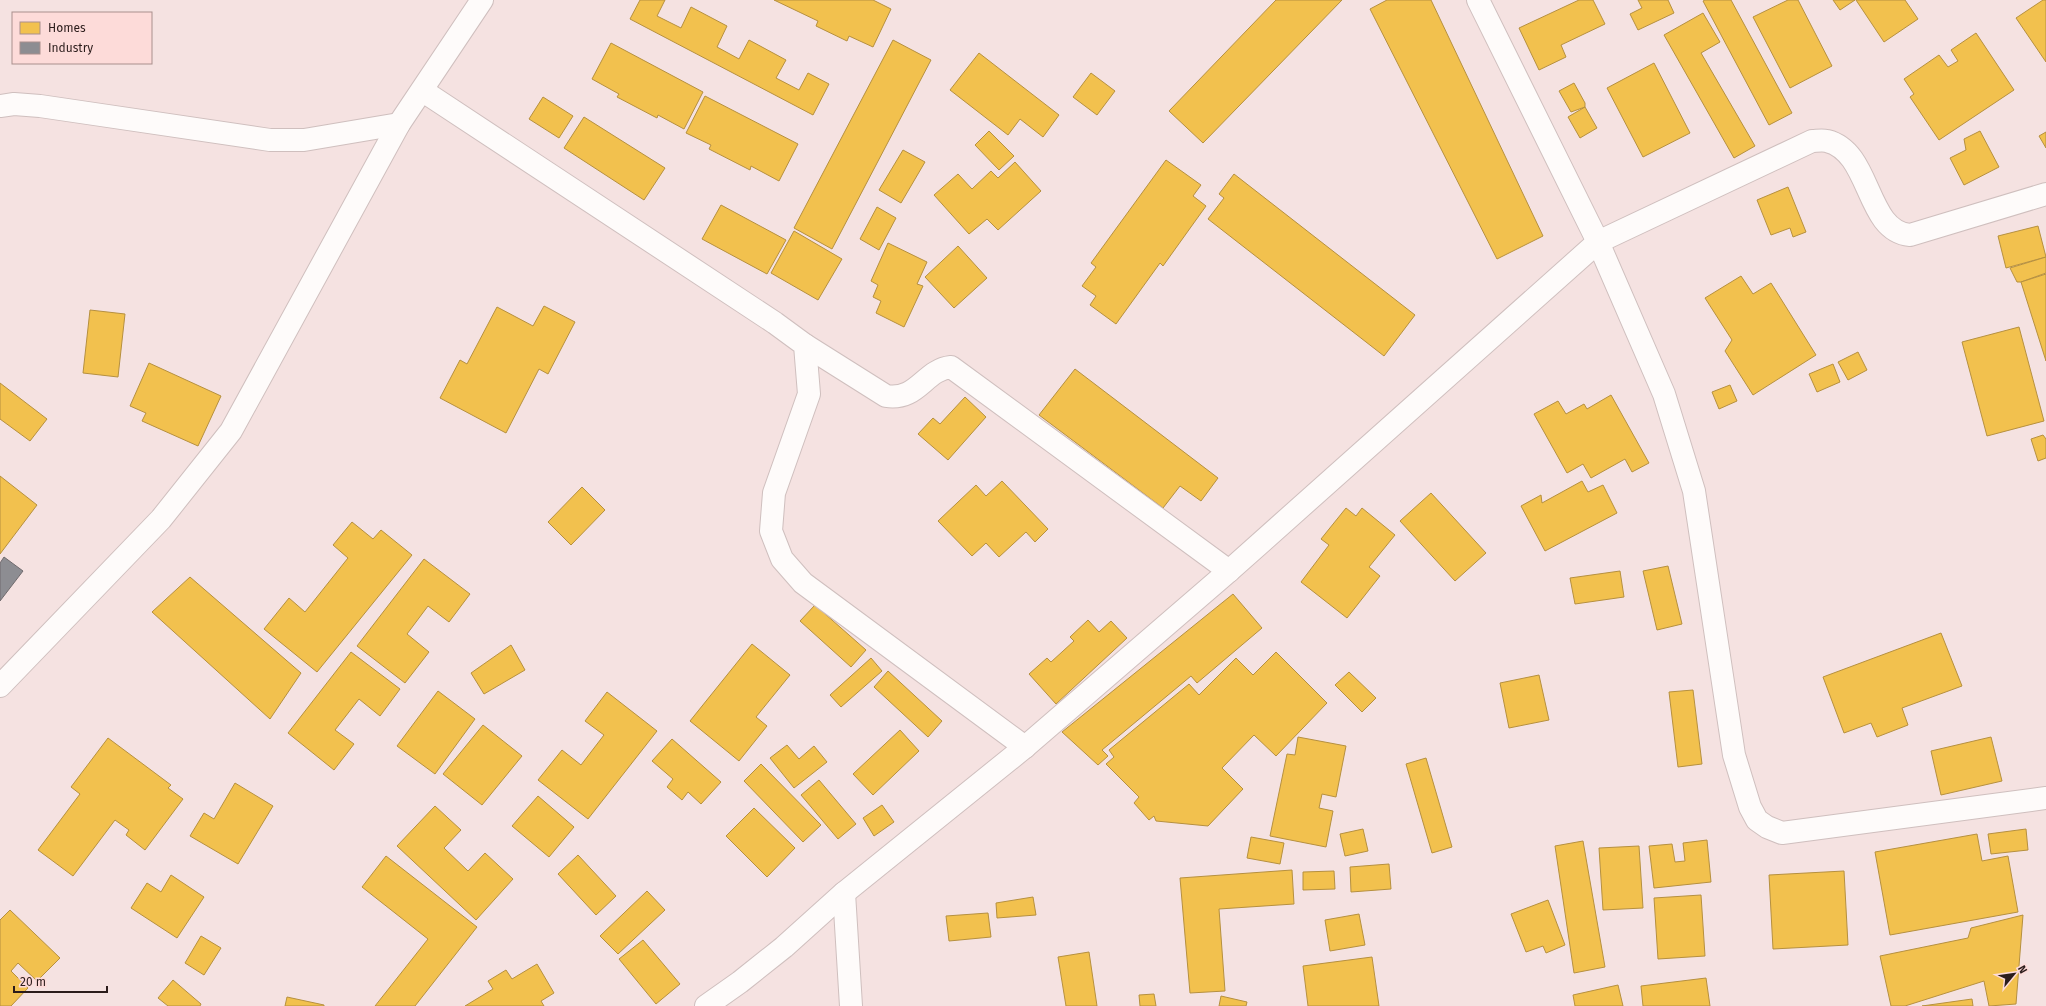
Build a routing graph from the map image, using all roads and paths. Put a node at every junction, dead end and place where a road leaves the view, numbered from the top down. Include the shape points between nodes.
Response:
1 (482, 0) edge
2 (1478, 0) edge
3 (423, 91) junction
4 (0, 106) edge
5 (399, 124) junction
6 (2046, 194) edge
7 (1598, 242) junction
8 (805, 345) junction
9 (1229, 571) junction
10 (0, 686) edge
11 (1025, 747) junction
12 (2046, 798) edge
13 (844, 893) junction
14 (706, 1006) edge
15 (851, 1006) edge

1 - 3 street
2 - 7 street
3 - 5 street
3 - 8 street
4 - 5 street via 40,106 270,140 304,140
5 - 10 street via 231,431 161,519
6 - 7 street via 1910,235 1899,234 1887,225 1850,155 1838,145 1826,141 1812,141
7 - 9 street
7 - 12 street via 1664,394 1694,491 1734,755 1750,807 1757,820 1782,833
8 - 9 street via 886,396 897,398 907,394 942,368 951,367
8 - 11 street via 809,394 774,493 771,531 782,559 803,583
9 - 11 street
11 - 13 street
13 - 14 street via 784,948
13 - 15 street

